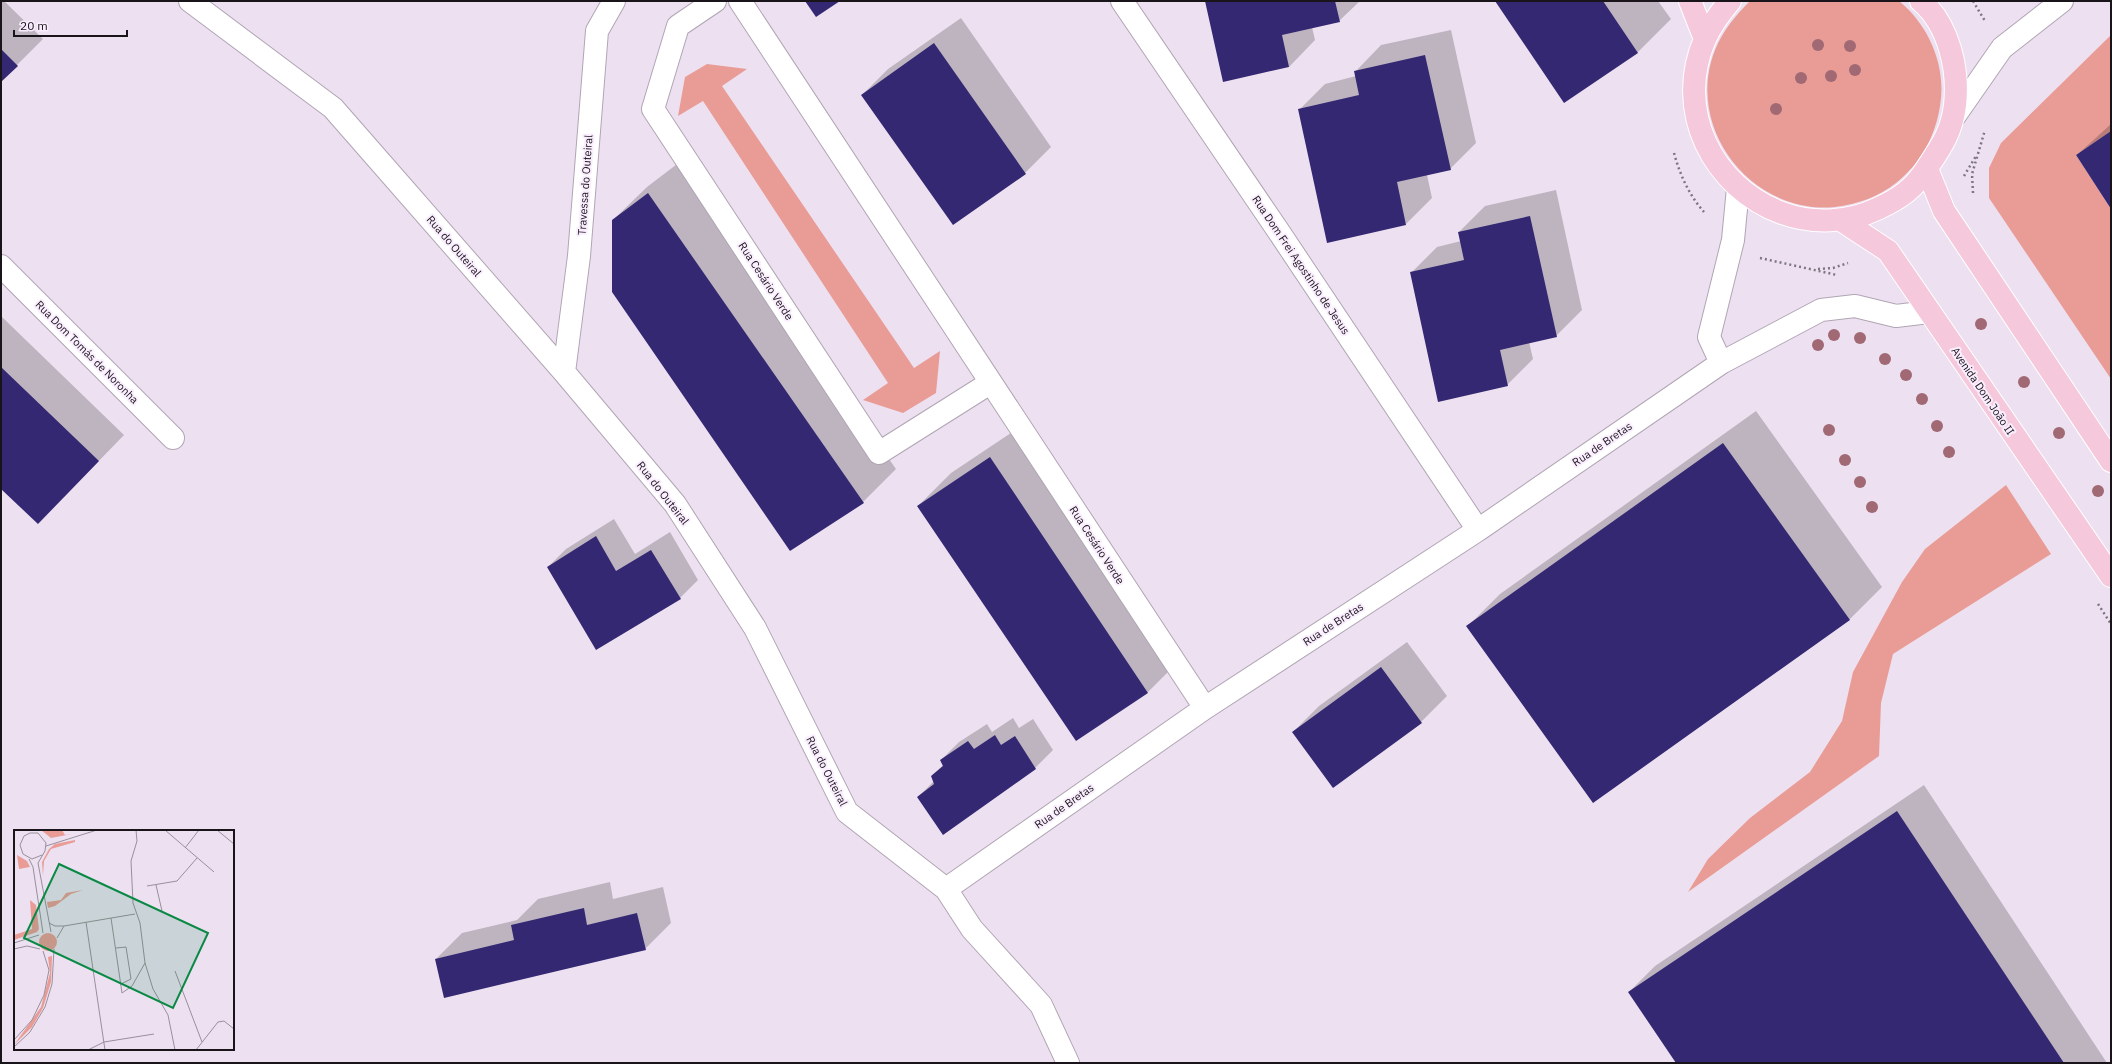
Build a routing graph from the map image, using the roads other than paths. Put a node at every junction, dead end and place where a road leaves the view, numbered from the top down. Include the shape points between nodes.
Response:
1 (190, 1) edge
2 (614, 1) edge
3 (715, 1) edge
4 (740, 1) edge
5 (1122, 1) edge
6 (1690, 1) edge
7 (1730, 1) edge
8 (1921, 1) edge
9 (2062, 1) edge
10 (1705, 39) junction
11 (1954, 117) junction
12 (1927, 169) junction
13 (1738, 188) junction
14 (1841, 220) junction
15 (1, 266) edge
16 (1929, 312) junction
17 (1721, 363) junction
18 (564, 372) junction
19 (990, 383) junction
20 (173, 438) dead end
21 (2111, 461) edge
22 (1478, 530) junction
23 (2111, 576) edge
24 (1204, 708) junction
25 (946, 889) junction
26 (1068, 1063) edge

1 - 18 street, Rua do Outeiral via 333,108
2 - 18 street, Travessa do Outeiral via 597,31 579,256
3 - 19 street, Rua Cesário Verde via 678,26 652,109 879,453
4 - 19 street, Rua Cesário Verde
5 - 22 street, Rua Dom Frei Agostinho de Jesus
6 - 10 main road
7 - 10 main road via 1717,16
8 - 11 main road via 1942,28 1954,62 1957,90
9 - 11 street via 2002,48
10 - 13 main road via 1698,60 1694,86 1696,107 1703,137 1717,164
11 - 12 main road via 1948,137
12 - 14 main road via 1915,186 1893,202 1864,215
12 - 21 main road via 1944,211
13 - 14 main road via 1764,206 1794,217
13 - 17 street via 1733,240 1709,337
14 - 16 main road, Avenida Dom João II via 1888,251
15 - 20 street, Rua Dom Tomás de Noronha
16 - 17 street, Rua de Bretas via 1896,316 1854,306 1821,310
16 - 23 main road, Avenida Dom João II
17 - 22 street, Rua de Bretas
18 - 25 street, Rua do Outeiral via 675,504 734,595 755,628 847,812
19 - 24 street, Rua Cesário Verde
22 - 24 street, Rua de Bretas
24 - 25 street, Rua de Bretas
25 - 26 street, Rua do Outeiral via 972,929 1041,1005

